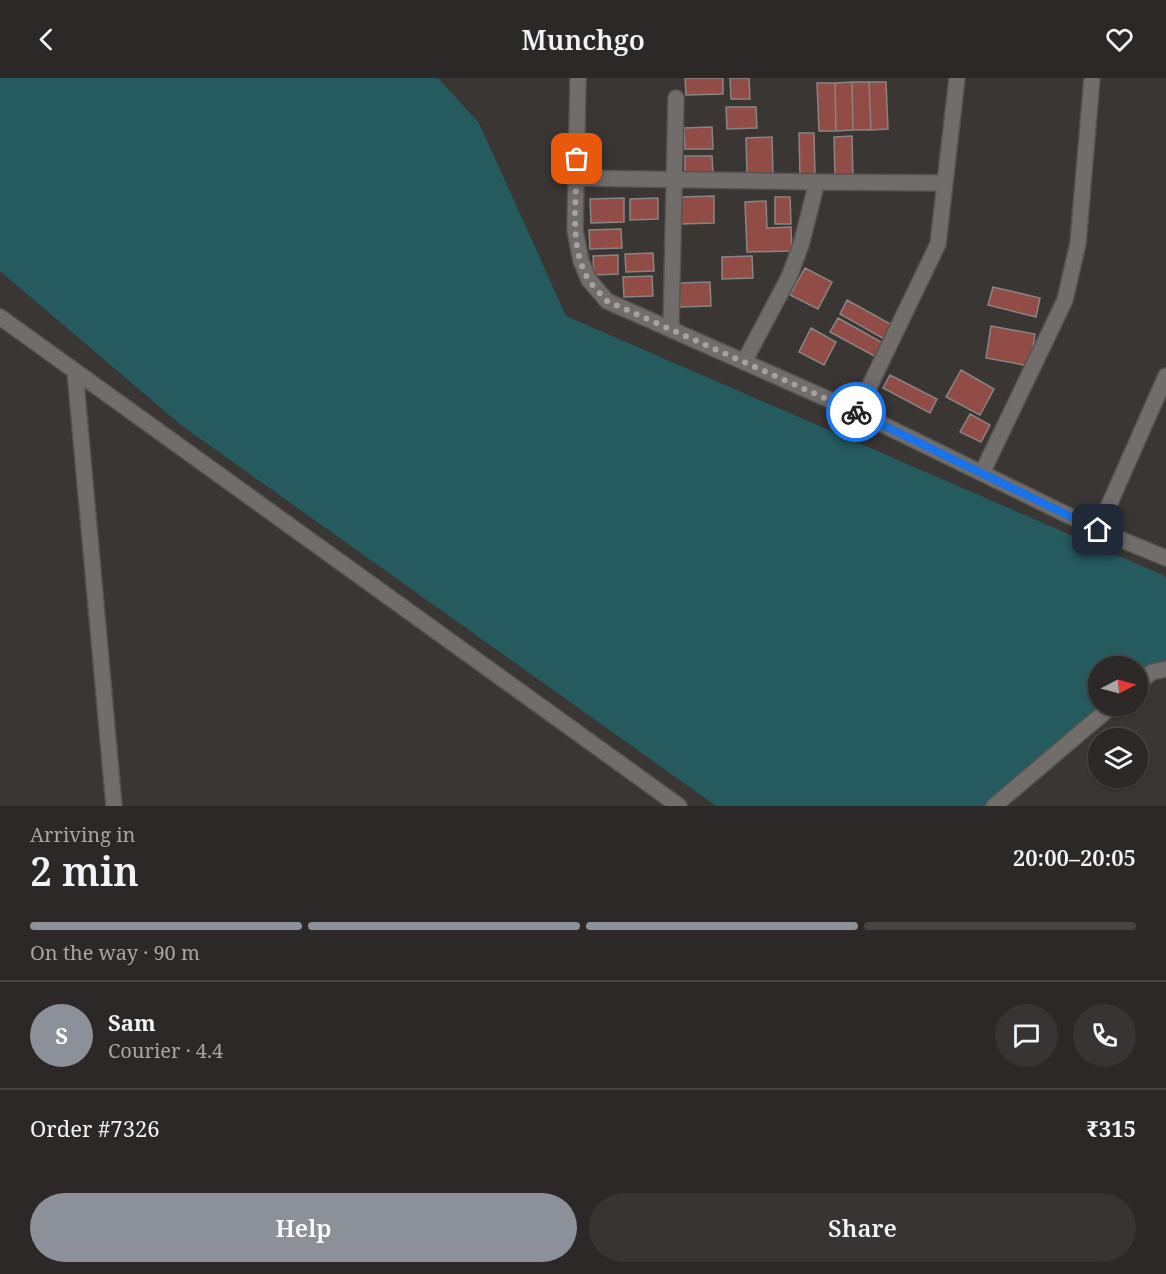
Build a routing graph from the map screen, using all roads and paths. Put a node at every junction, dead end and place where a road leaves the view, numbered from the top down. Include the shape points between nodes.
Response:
1 (578, 78) edge
2 (957, 78) edge
3 (1092, 78) edge
4 (676, 98) dead end
5 (577, 178) junction
6 (674, 182) junction
7 (817, 182) junction
8 (945, 183) junction
9 (0, 317) edge
10 (671, 329) junction
11 (744, 362) junction
12 (75, 371) junction
13 (1166, 376) edge
14 (857, 412) junction
15 (982, 473) junction
16 (1098, 530) junction
17 (1166, 558) edge
18 (1166, 669) edge
19 (1148, 675) edge
20 (1100, 716) edge
21 (114, 806) edge
22 (679, 806) edge
23 (994, 806) edge

1 - 5 street
2 - 8 street
3 - 15 street via 1078,243 1065,300
4 - 6 street
5 - 6 street
5 - 10 street via 575,230 589,280 607,301
6 - 7 street
6 - 10 street
7 - 8 street
7 - 11 street via 789,277
8 - 14 street via 938,244
9 - 12 street
10 - 11 street
11 - 14 street
12 - 21 street
12 - 22 street
13 - 16 street
14 - 15 street
15 - 16 street
16 - 17 street
18 - 19 street
20 - 23 street

